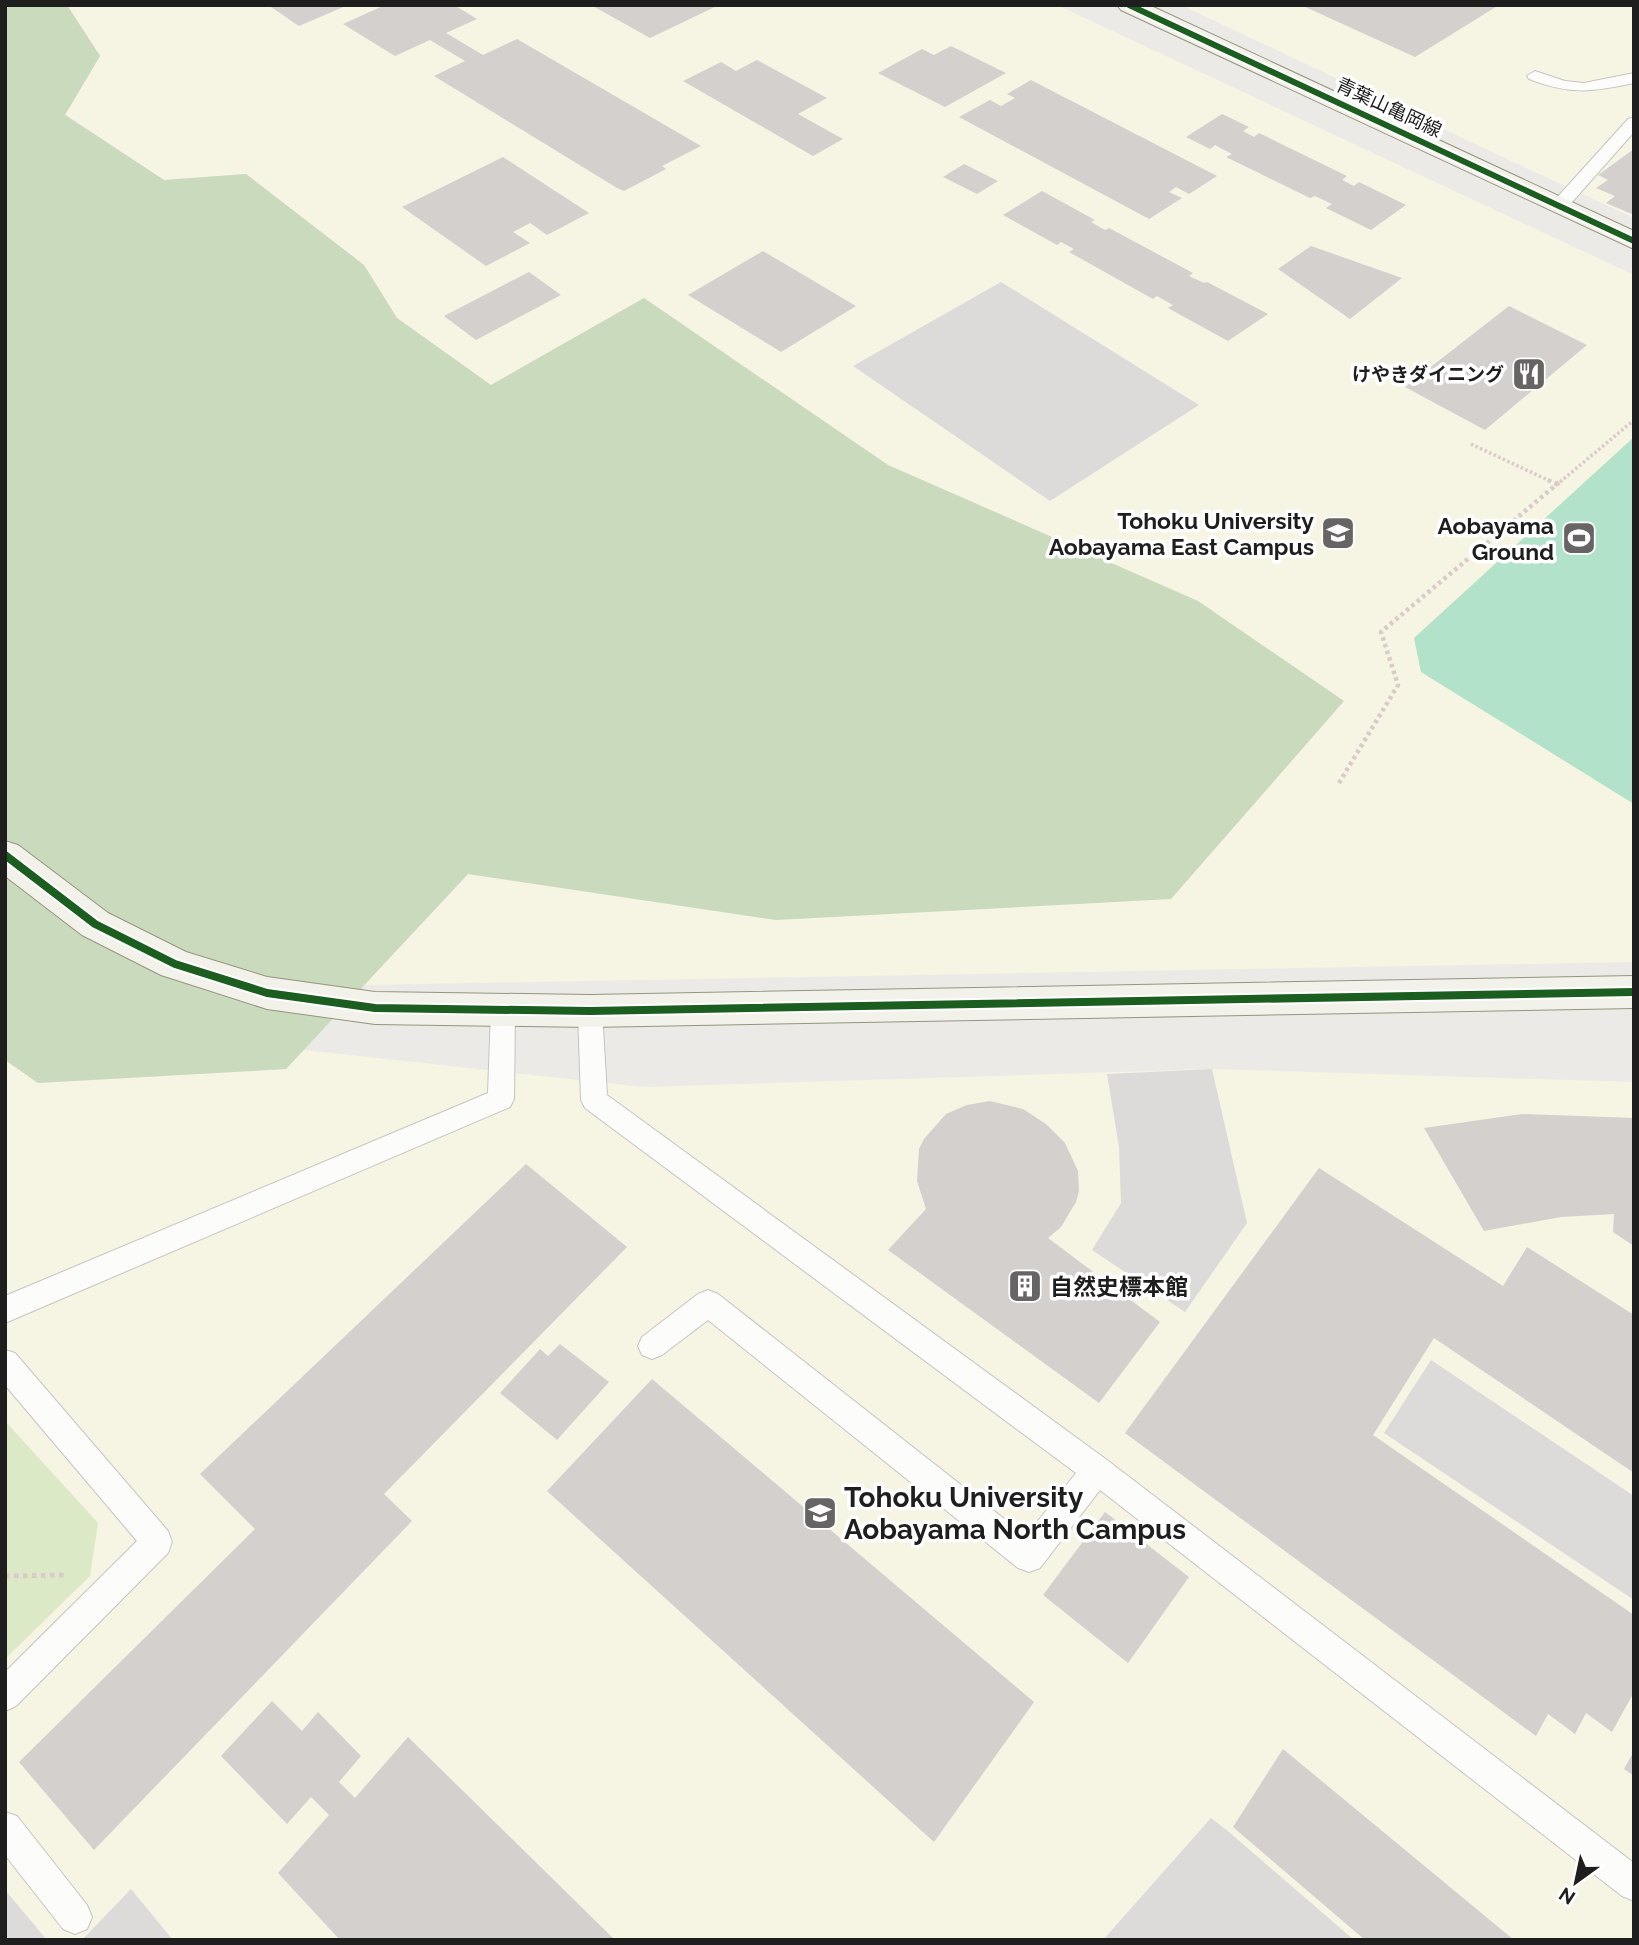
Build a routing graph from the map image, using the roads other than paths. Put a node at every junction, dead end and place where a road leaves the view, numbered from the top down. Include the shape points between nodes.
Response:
1 (1129, 5) edge
2 (1535, 76) dead end
3 (1634, 78) edge
4 (1634, 122) edge
5 (1559, 206) junction
6 (1634, 241) edge
7 (5, 855) edge
8 (1634, 992) edge
9 (503, 1010) junction
10 (590, 1011) junction
11 (5, 1310) edge
12 (652, 1346) dead end
13 (5, 1363) edge
14 (1097, 1469) junction
15 (5, 1695) edge
16 (5, 1828) edge
17 (1634, 1884) edge
18 (75, 1917) dead end

1 - 5 street, 青葉山亀岡線
2 - 3 lane via 1564,88 1585,89
4 - 5 lane
5 - 6 street, 青葉山亀岡線
7 - 9 street via 95,924 175,964 267,993 375,1008
8 - 10 street
9 - 10 street
9 - 11 lane via 501,1099
10 - 14 lane via 594,1100
12 - 14 lane via 708,1303 1030,1557
13 - 15 lane via 157,1542
14 - 17 lane
16 - 18 lane

